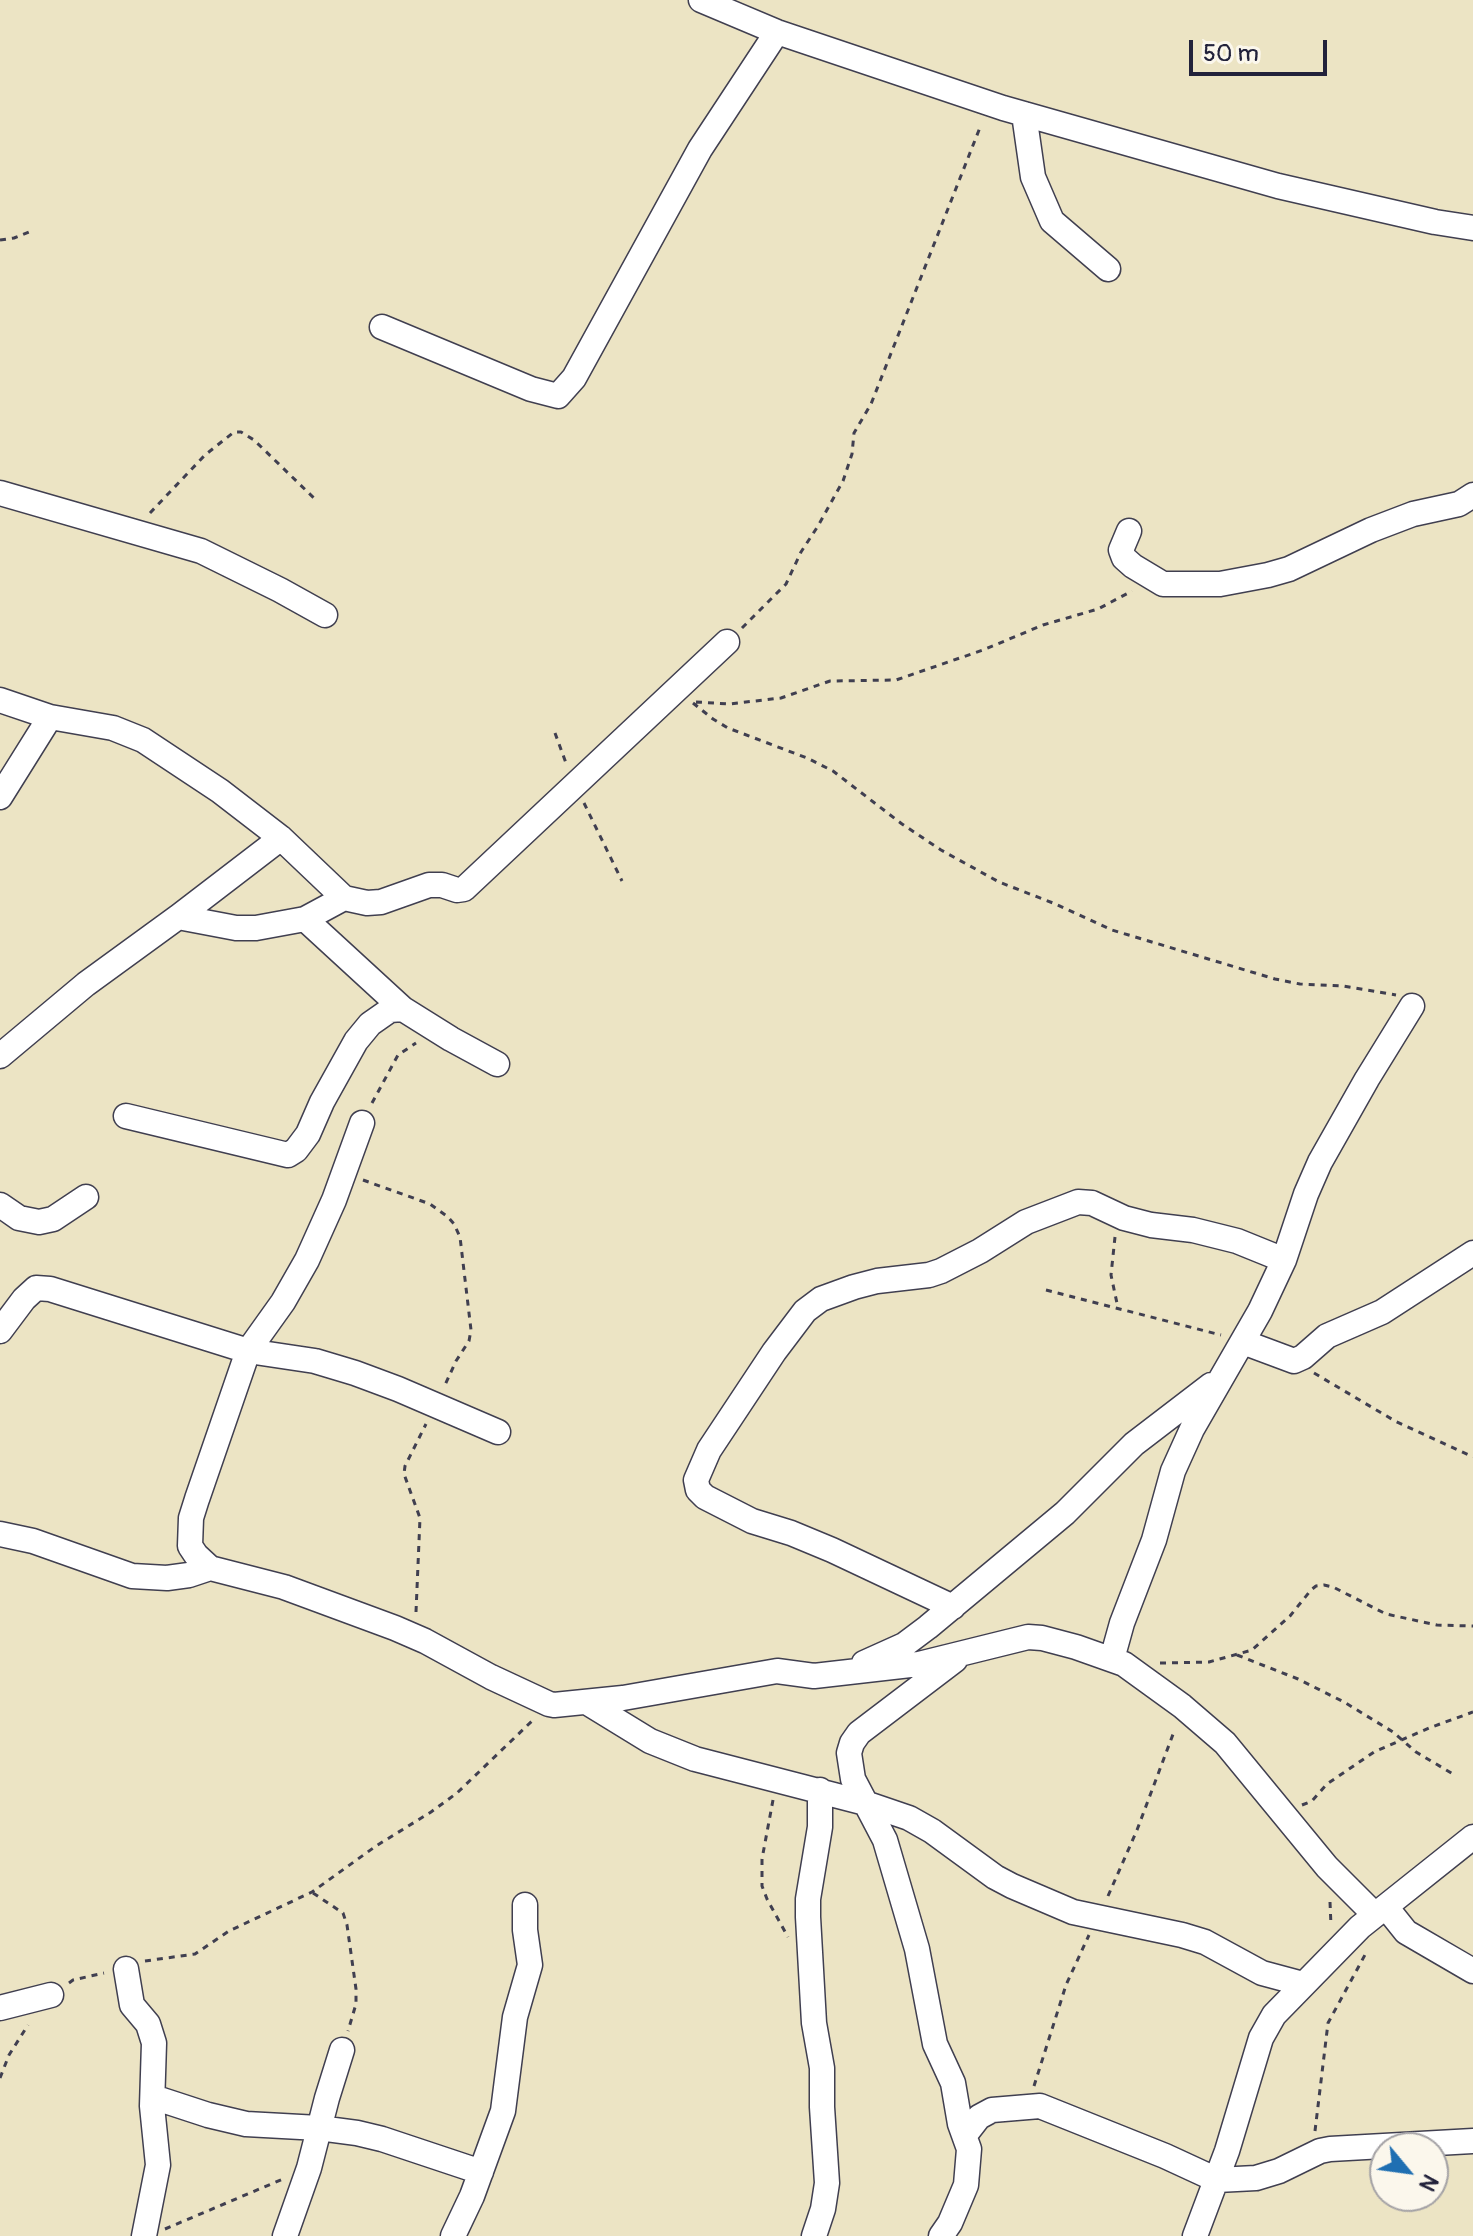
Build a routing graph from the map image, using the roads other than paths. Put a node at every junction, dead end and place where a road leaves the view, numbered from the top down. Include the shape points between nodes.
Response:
1 (701, 0) edge
2 (777, 32) junction
3 (1024, 114) junction
4 (1473, 228) edge
5 (1108, 269) dead end
6 (382, 327) dead end
7 (0, 493) edge
8 (1473, 495) edge
9 (1129, 531) dead end
10 (325, 615) dead end
11 (727, 642) road end
12 (0, 700) edge
13 (50, 717) junction
14 (0, 797) edge
15 (281, 838) junction
16 (344, 898) junction
17 (178, 917) junction
18 (305, 919) junction
19 (1412, 1006) road end
20 (403, 1009) junction
21 (0, 1056) edge
22 (497, 1064) dead end
23 (126, 1116) dead end
24 (362, 1123) road end
25 (86, 1197) dead end
26 (0, 1205) edge
27 (1473, 1253) edge
28 (1284, 1260) junction
29 (0, 1331) edge
30 (1243, 1342) junction
31 (248, 1351) junction
32 (1223, 1376) junction
33 (498, 1432) dead end
34 (0, 1534) edge
35 (210, 1568) junction
36 (953, 1607) junction
37 (963, 1654) junction
38 (1118, 1661) junction
39 (833, 1674) junction
40 (588, 1703) junction
41 (820, 1790) junction
42 (865, 1803) junction
43 (1473, 1837) edge
44 (525, 1905) dead end
45 (1381, 1911) junction
46 (126, 1969) road end
47 (1473, 1971) edge
48 (1303, 1984) junction
49 (51, 1995) road end
50 (0, 2008) edge
51 (342, 2050) road end
52 (153, 2097) junction
53 (319, 2128) junction
54 (965, 2135) junction
55 (1473, 2141) edge
56 (481, 2172) junction
57 (1217, 2180) junction
58 (145, 2236) edge
59 (285, 2236) edge
60 (453, 2236) edge
61 (814, 2236) edge
62 (941, 2236) edge
63 (1195, 2236) edge

1 - 2 street
2 - 3 street
2 - 6 street via 700,149 574,378 558,396
3 - 4 street via 1278,186
3 - 5 street via 1033,177 1052,221
7 - 10 street via 201,551
8 - 9 street via 1371,530 1289,569 1220,584 1163,584 1124,558 1121,550
11 - 16 street via 687,695 576,786 464,889 429,885 381,902
12 - 13 street
13 - 14 street
13 - 15 street via 113,728 143,740
15 - 16 street
15 - 17 street
16 - 18 street
17 - 18 street via 236,928
17 - 21 street
18 - 20 street
19 - 28 street via 1320,1162
20 - 22 street
20 - 23 street via 390,1010 356,1041 308,1134 288,1155
24 - 31 street via 307,1260
25 - 26 street via 39,1222 19,1218
27 - 30 street via 1382,1312 1327,1336 1294,1361
28 - 30 street
28 - 36 street via 1237,1241 1151,1225 1092,1203 1073,1203 1026,1222 941,1271 866,1284 805,1311 709,1450 697,1488 752,1521 832,1550
29 - 31 street via 36,1288 50,1289
30 - 32 street
31 - 33 street via 315,1361
31 - 35 street via 191,1518 190,1546
32 - 36 street via 1134,1444 1065,1513
32 - 38 street via 1173,1471 1122,1623
34 - 35 street via 132,1576 167,1578
35 - 40 street via 284,1587 425,1641 550,1704
36 - 39 street via 904,1645
37 - 38 street via 1036,1637
37 - 39 street
37 - 42 street via 854,1740 851,1771
38 - 45 street via 1225,1743 1327,1867
39 - 40 street via 775,1671
40 - 41 street via 673,1751
41 - 42 street
41 - 61 street via 820,1827 808,1899 827,2183
42 - 48 street via 923,1825 1012,1886 1073,1912 1205,1942 1262,1973
42 - 54 street via 885,1840 917,1949 935,2044 953,2083
43 - 45 street
44 - 56 street via 530,1965 515,2017 503,2111
45 - 47 street
45 - 48 street
46 - 52 street via 132,2005 148,2024 154,2043
48 - 57 street via 1261,2038
49 - 50 street
51 - 53 street
52 - 53 street via 246,2124
52 - 58 street via 158,2165
53 - 56 street via 382,2139
53 - 59 street
54 - 57 street via 992,2110 1043,2106
54 - 62 street via 966,2185
55 - 57 street via 1330,2149 1256,2178
56 - 60 street
57 - 63 street

